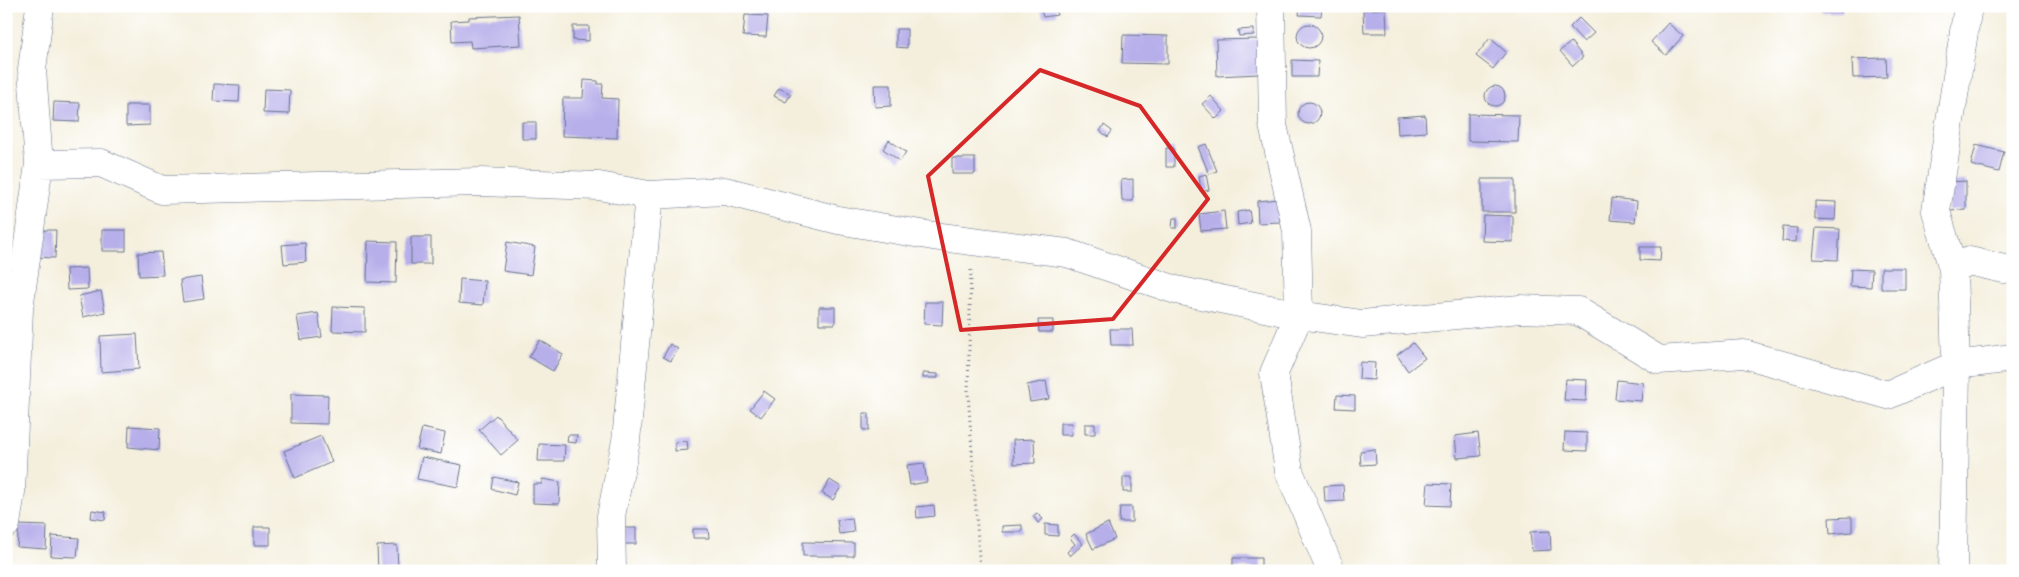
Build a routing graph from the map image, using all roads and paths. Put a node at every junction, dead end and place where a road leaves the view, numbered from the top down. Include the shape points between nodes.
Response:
1 (40, 6) edge
2 (1271, 6) edge
3 (1968, 6) edge
4 (38, 164) junction
5 (649, 194) junction
6 (972, 239) junction
7 (2013, 268) edge
8 (1953, 269) junction
9 (12, 308) edge
10 (1299, 315) junction
11 (2013, 358) edge
12 (1956, 364) junction
13 (6, 524) edge
14 (612, 571) edge
15 (980, 571) edge
16 (1331, 571) edge
17 (1953, 571) edge

1 - 4 street via 32,70
2 - 10 street via 1273,125 1297,231
3 - 8 street via 1936,212
4 - 5 street via 101,163 162,190 480,182 599,186
4 - 9 street
5 - 6 street via 726,192 838,220 933,236
5 - 14 street via 626,441 611,516
6 - 10 street via 1067,253 1176,290
6 - 15 path via 968,392
7 - 8 street via 1969,261
8 - 12 street
9 - 13 street via 11,492
10 - 12 street via 1362,324 1520,309 1578,311 1659,360 1744,354 1888,395
10 - 16 street via 1274,373 1289,471
11 - 12 street
12 - 17 street

